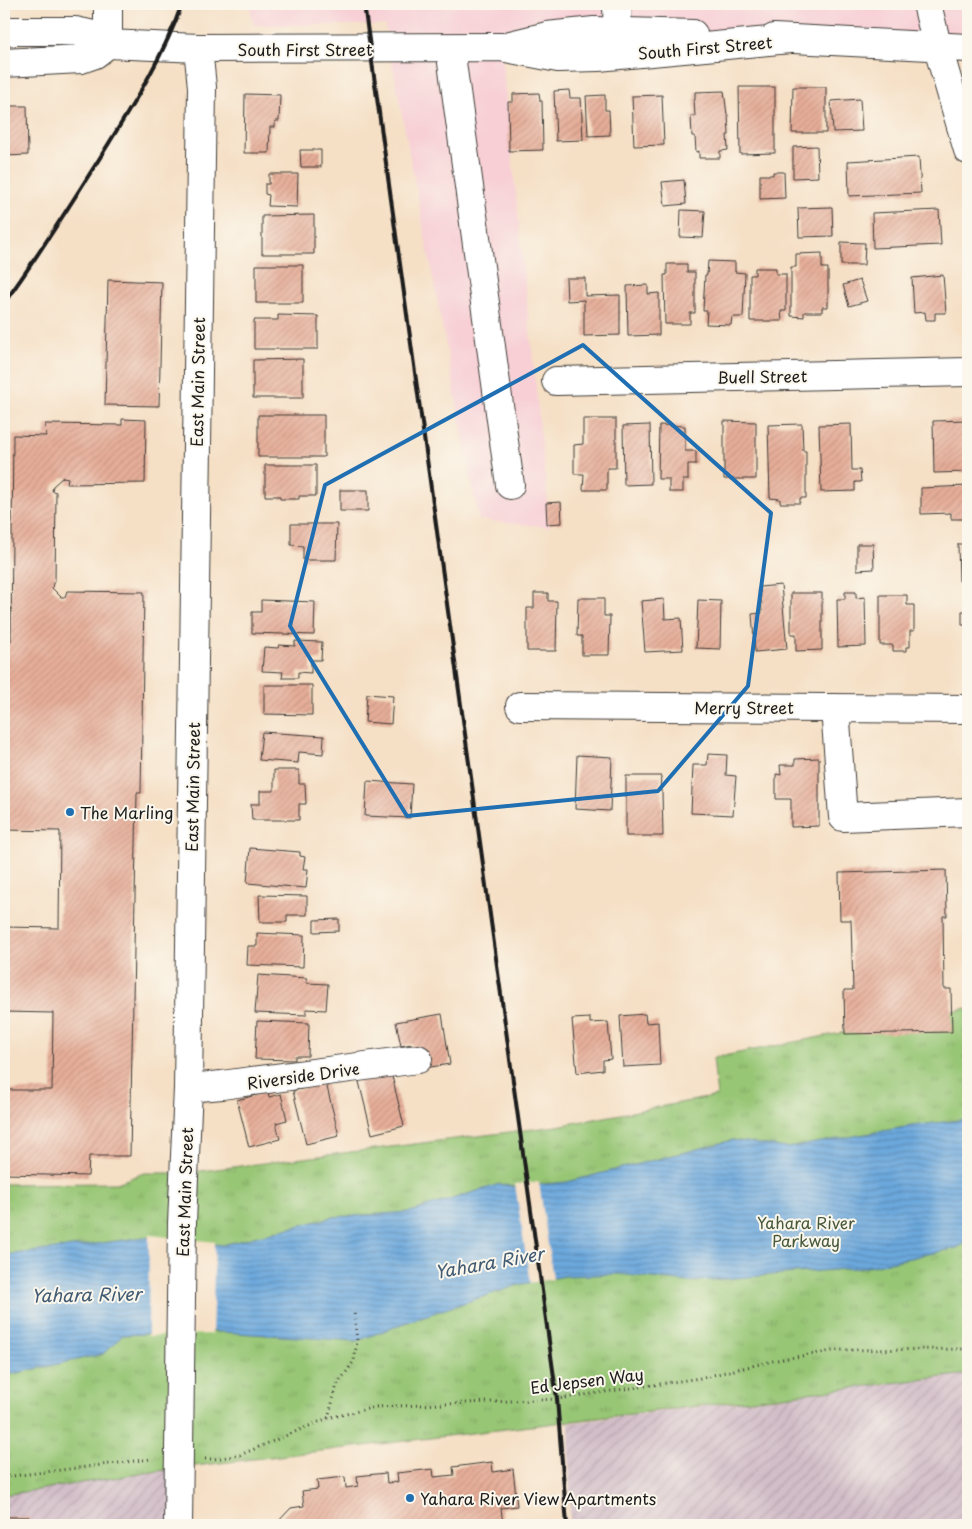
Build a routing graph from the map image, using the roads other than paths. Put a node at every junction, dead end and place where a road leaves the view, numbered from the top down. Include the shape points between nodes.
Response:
1 (108, 4) edge
2 (616, 4) edge
3 (927, 4) edge
4 (4, 32) edge
5 (617, 43) junction
6 (108, 44) junction
7 (938, 45) junction
8 (198, 48) junction
9 (450, 48) junction
10 (968, 48) edge
11 (4, 63) edge
12 (968, 150) edge
13 (968, 372) edge
14 (556, 381) dead end
15 (510, 485) dead end
16 (520, 706) dead end
17 (835, 708) junction
18 (968, 708) edge
19 (968, 812) edge
20 (418, 1059) dead end
21 (188, 1088) junction
22 (178, 1525) edge

1 - 6 street
2 - 5 street
3 - 7 street
4 - 6 street, South First Street via 80,32
5 - 7 street, South First Street via 790,40
5 - 9 street, South First Street via 594,31 547,36 501,47
6 - 8 street, South First Street
6 - 11 street via 81,59
7 - 10 street, South First Street
7 - 12 street
8 - 9 street, South First Street
8 - 21 street, East Main Street via 202,87
9 - 15 street
13 - 14 street, Buell Street
16 - 17 street, Merry Street
17 - 18 street, Merry Street
17 - 19 street via 843,817
20 - 21 street, Riverside Drive
21 - 22 street, East Main Street via 182,1223

